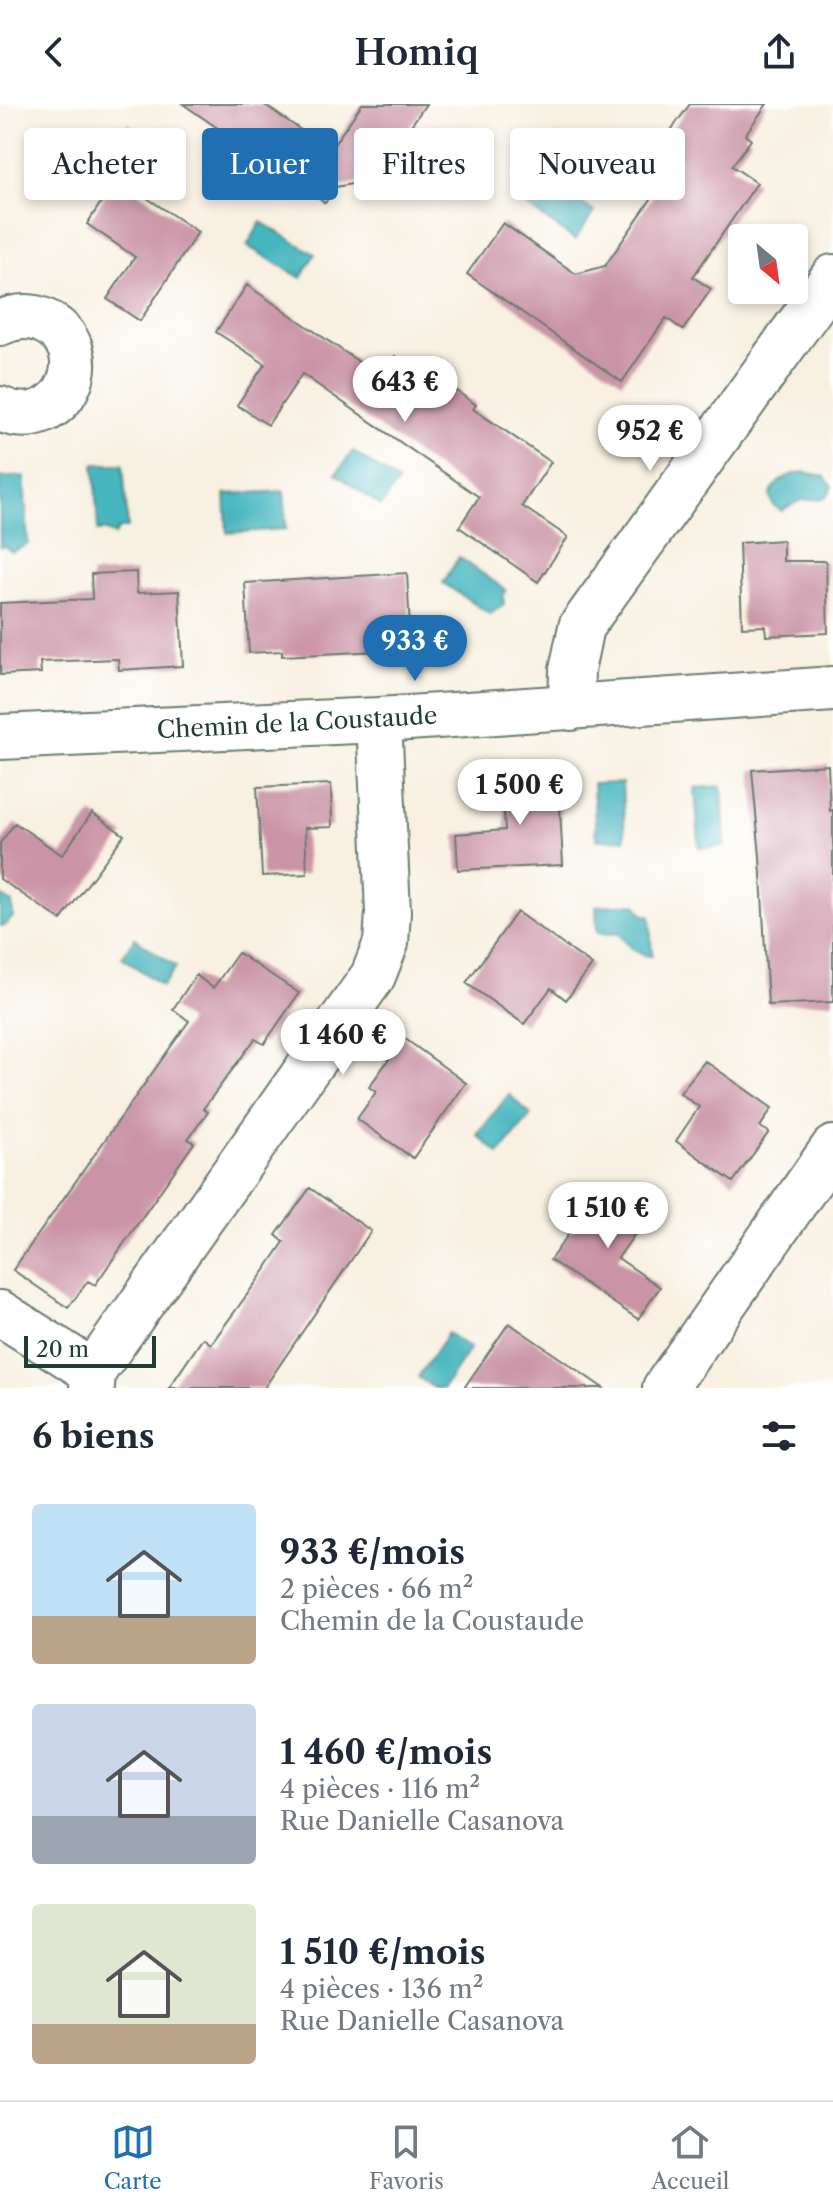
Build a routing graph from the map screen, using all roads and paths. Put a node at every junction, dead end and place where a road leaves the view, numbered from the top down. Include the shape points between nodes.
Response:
1 (833, 277) edge
2 (0, 323) edge
3 (0, 409) edge
4 (833, 689) edge
5 (571, 708) junction
6 (379, 720) junction
7 (0, 737) edge
8 (833, 1148) edge
9 (0, 1313) edge
10 (92, 1380) edge
11 (665, 1388) edge

1 - 5 street via 581,627
2 - 3 street via 20,317 53,326 65,337 73,370 69,387 45,411 28,415
4 - 5 street, Chemin de la Coustaude
5 - 6 street, Chemin de la Coustaude
6 - 7 street, Chemin de la Coustaude
6 - 10 street via 388,912 386,943 373,976
8 - 11 street
9 - 10 street

